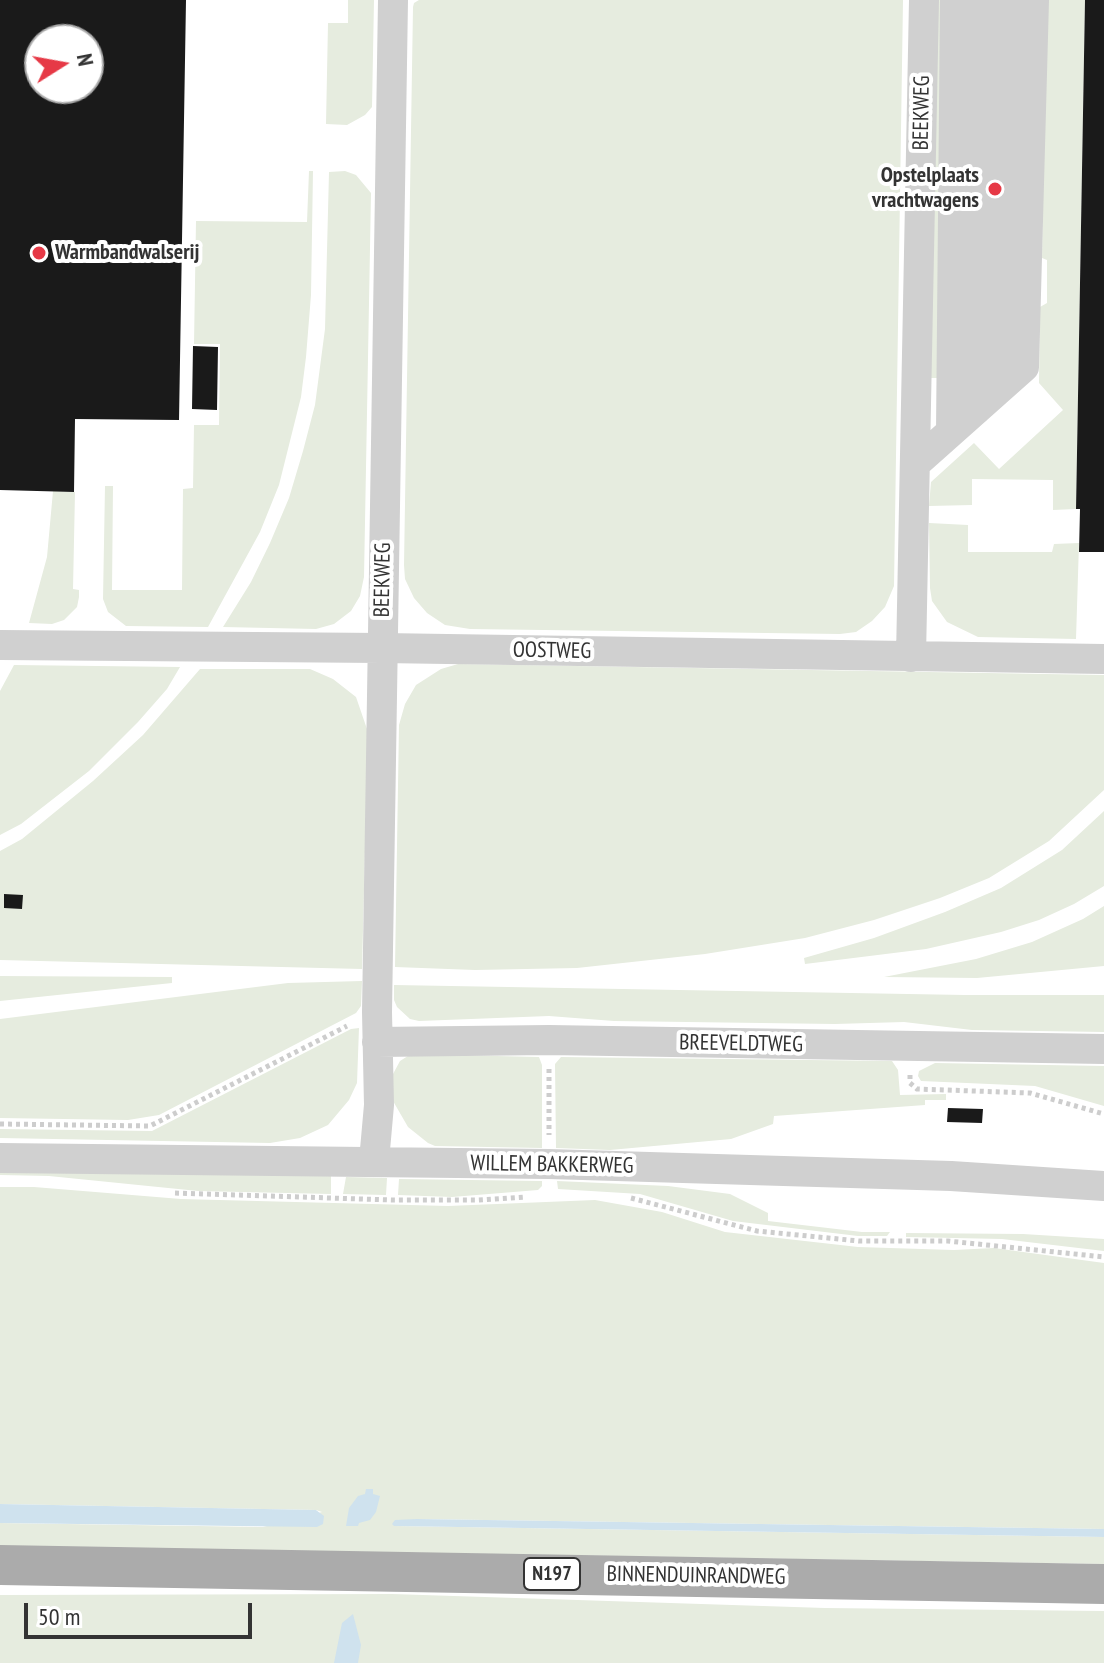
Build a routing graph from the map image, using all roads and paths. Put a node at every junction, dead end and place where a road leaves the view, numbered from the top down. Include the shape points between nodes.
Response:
1 (393, 0) edge
2 (924, 0) edge
3 (955, 0) edge
4 (985, 0) edge
5 (1010, 0) edge
6 (1034, 0) edge
7 (1005, 384) junction
8 (976, 410) junction
9 (951, 432) junction
10 (915, 464) junction
11 (0, 645) edge
12 (382, 648) junction
13 (911, 657) junction
14 (1104, 659) edge
15 (377, 1012) junction
16 (549, 1040) junction
17 (377, 1042) junction
18 (908, 1048) junction
19 (1104, 1049) edge
20 (1104, 1114) edge
21 (0, 1124) edge
22 (0, 1158) edge
23 (374, 1161) junction
24 (549, 1164) junction
25 (1104, 1186) edge
26 (619, 1198) dead end
27 (336, 1199) dead end
28 (1104, 1257) edge
29 (0, 1565) edge
30 (1104, 1584) edge

1 - 12 lane, BEEKWEG
2 - 10 lane, BEEKWEG
3 - 9 lane
4 - 8 lane
5 - 7 lane
6 - 7 lane via 1024,367
7 - 8 lane
8 - 9 lane
9 - 10 lane
10 - 13 lane, BEEKWEG
11 - 12 lane, OOSTWEG
12 - 13 lane, OOSTWEG
12 - 15 lane, BEEKWEG
13 - 14 lane, OOSTWEG
15 - 17 lane, BEEKWEG
15 - 21 path via 150,1126
16 - 17 lane, BREEVELDTWEG
16 - 18 lane, BREEVELDTWEG
16 - 24 path
17 - 23 lane, BEEKWEG
18 - 19 lane, BREEVELDTWEG
18 - 20 path via 910,1083 917,1089 1030,1093
22 - 23 lane, WILLEM BAKKERWEG
23 - 24 lane, WILLEM BAKKERWEG
24 - 25 lane, WILLEM BAKKERWEG
24 - 27 path, WILLEM BAKKERWEG via 550,1195
26 - 28 path, WILLEM BAKKERWEG via 757,1231 859,1241 948,1241
29 - 30 main road, BINNENDUINRANDWEG / N197

